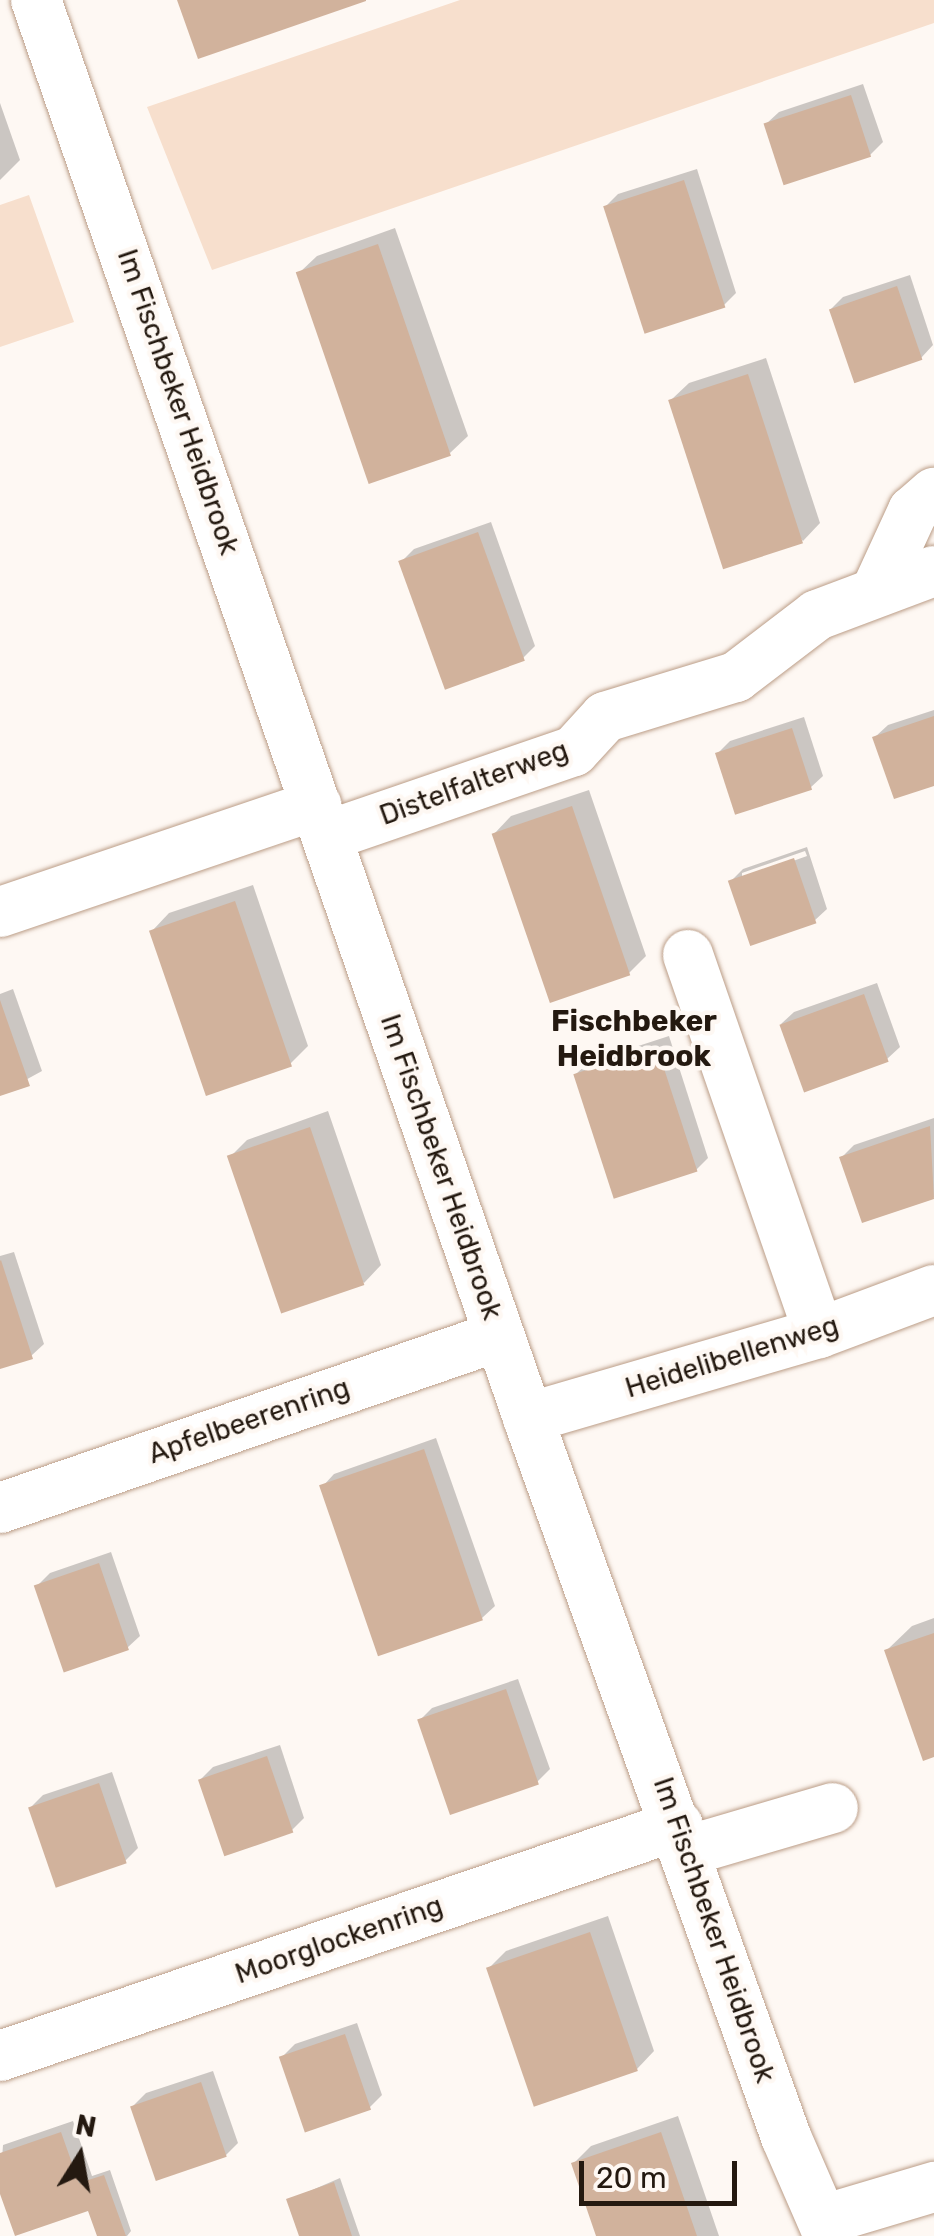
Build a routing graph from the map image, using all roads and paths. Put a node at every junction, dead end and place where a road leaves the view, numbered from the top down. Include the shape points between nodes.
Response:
1 (36, 0) edge
2 (934, 493) edge
3 (934, 571) edge
4 (878, 587) junction
5 (321, 821) junction
6 (0, 912) edge
7 (688, 955) dead end
8 (934, 1290) edge
9 (819, 1333) junction
10 (499, 1336) junction
11 (528, 1418) junction
12 (0, 1508) edge
13 (833, 1808) dead end
14 (683, 1838) junction
15 (0, 2056) edge
16 (934, 2187) edge
17 (826, 2228) edge

1 - 5 street, Im Fischbeker Heidbrook
2 - 4 street via 912,511
3 - 4 street, Distelfalterweg
4 - 5 street, Distelfalterweg via 790,630 736,677 605,717 574,752
5 - 6 street
5 - 10 street, Im Fischbeker Heidbrook
7 - 9 street
8 - 9 street, Heidelibellenweg
9 - 11 street, Heidelibellenweg
10 - 11 street, Im Fischbeker Heidbrook
10 - 12 street, Apfelbeerenring
11 - 14 street, Im Fischbeker Heidbrook
13 - 14 street, Moorglockenring
14 - 15 street, Moorglockenring
14 - 17 street, Im Fischbeker Heidbrook via 786,2138
16 - 17 street, Im Fischbeker Heidbrook

